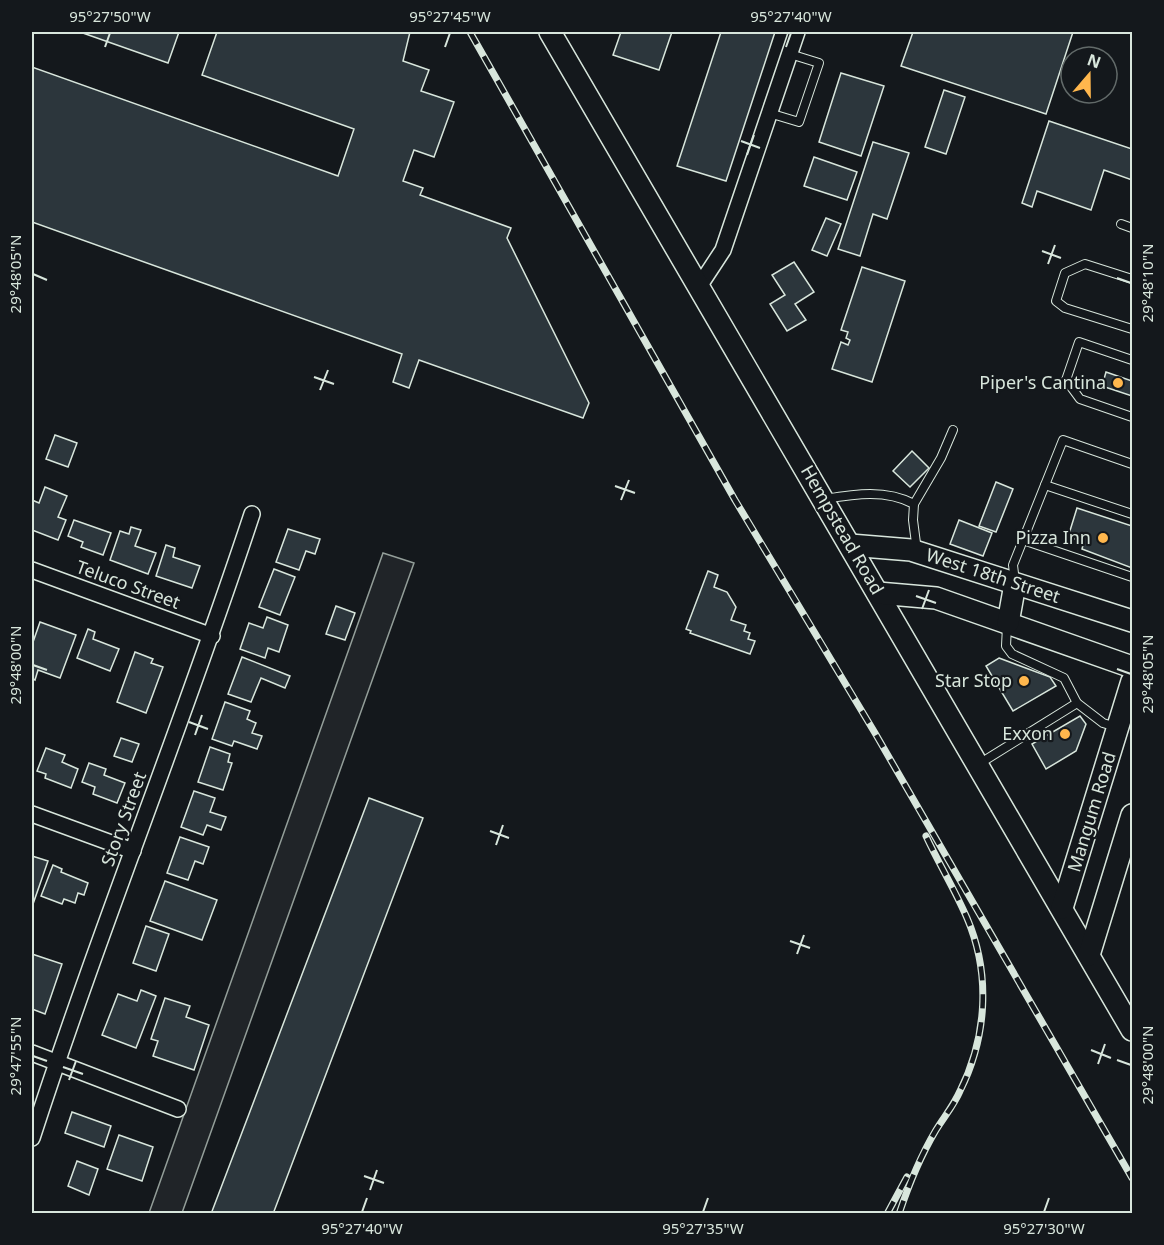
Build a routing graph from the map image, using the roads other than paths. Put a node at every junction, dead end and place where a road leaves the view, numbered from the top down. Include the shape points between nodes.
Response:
1 (550, 32) edge
2 (797, 32) edge
3 (790, 54) junction
4 (769, 113) junction
5 (1121, 224) dead end
6 (1132, 228) edge
7 (1132, 279) edge
8 (700, 285) junction
9 (1132, 329) edge
10 (1132, 360) edge
11 (1132, 417) edge
12 (953, 430) dead end
13 (1132, 464) edge
14 (1045, 485) junction
15 (824, 499) junction
16 (914, 504) junction
17 (252, 514) dead end
18 (1132, 514) edge
19 (1023, 540) junction
20 (850, 545) junction
21 (917, 552) junction
22 (32, 570) edge
23 (1132, 577) edge
24 (1015, 584) junction
25 (878, 593) junction
26 (1132, 621) edge
27 (1008, 623) junction
28 (212, 636) junction
29 (1132, 667) edge
30 (1132, 681) edge
31 (1077, 703) junction
32 (1118, 728) junction
33 (978, 765) junction
34 (32, 814) edge
35 (1132, 819) edge
36 (133, 851) junction
37 (1062, 908) junction
38 (1089, 955) junction
39 (1132, 1030) edge
40 (32, 1053) edge
41 (56, 1062) junction
42 (178, 1109) dead end
43 (32, 1138) edge

1 - 8 main road, Hempstead Road
2 - 3 street
3 - 4 street
3 - 4 lane via 819,63 800,122
4 - 8 street via 723,250
5 - 6 lane
7 - 9 lane via 1085,264 1065,273 1056,301 1065,308
8 - 15 main road, Hempstead Road
10 - 11 lane via 1079,342 1066,380 1080,399
12 - 16 lane
13 - 14 lane via 1062,440
14 - 18 lane
14 - 19 lane
15 - 16 lane via 868,492
15 - 20 main road, Hempstead Road
16 - 21 lane
17 - 28 street, Story Street
19 - 23 lane
19 - 24 lane via 1013,565
20 - 21 main road, West 18th Street
20 - 25 main road, Hempstead Road
21 - 24 main road, West 18th Street
22 - 28 street, Teluco Street
24 - 26 main road, West 18th Street
24 - 27 main road
25 - 27 main road via 936,598
25 - 33 main road, Hempstead Road
27 - 29 main road
27 - 31 lane via 1006,646 1012,654 1064,678
28 - 36 street, Story Street
30 - 32 main road, Mangum Road
31 - 32 lane via 1103,723
31 - 33 lane
32 - 37 main road, Mangum Road
33 - 37 main road, Hempstead Road
34 - 36 street
35 - 38 main road
36 - 41 street, Story Street
37 - 38 main road, Hempstead Road
38 - 39 main road, Hempstead Road
40 - 41 street
41 - 42 street
41 - 43 street, Story Street

